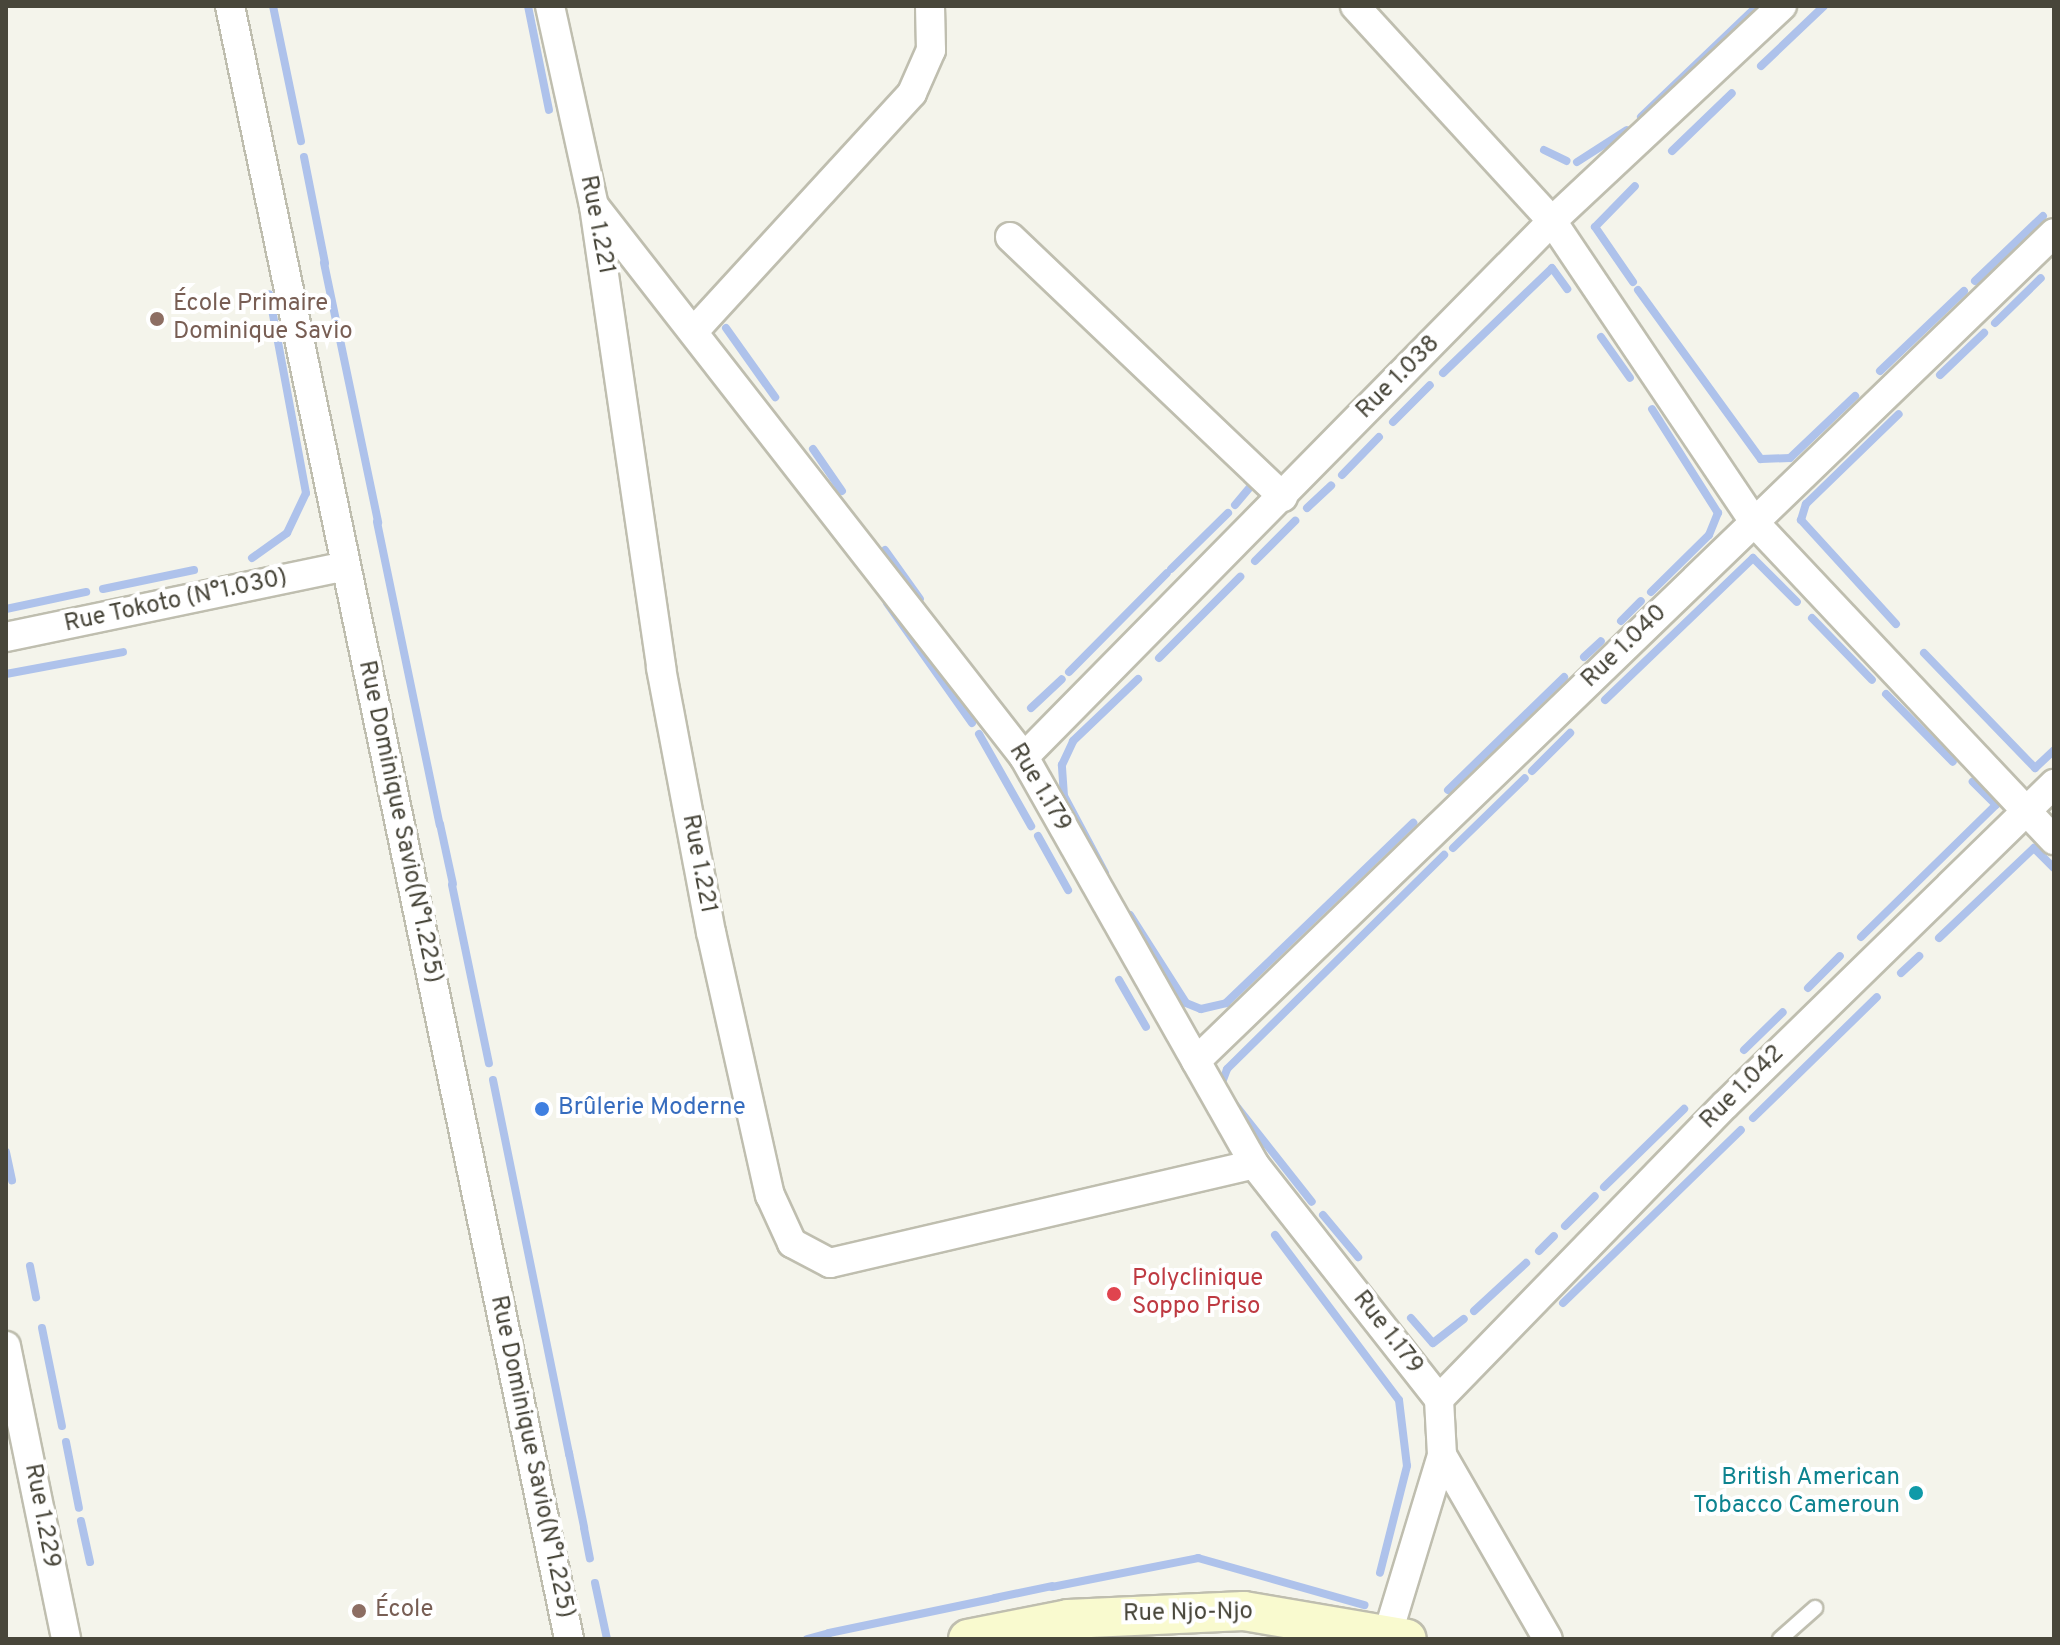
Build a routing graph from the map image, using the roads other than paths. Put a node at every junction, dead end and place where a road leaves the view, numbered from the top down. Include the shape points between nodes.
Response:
1 (230, 6) edge
2 (550, 6) edge
3 (930, 6) edge
4 (1355, 6) edge
5 (1782, 6) edge
6 (594, 206) junction
7 (1552, 221) junction
8 (2054, 233) edge
9 (1010, 237) dead end
10 (695, 330) junction
11 (1283, 497) junction
12 (1754, 522) junction
13 (346, 566) junction
14 (6, 637) edge
15 (1024, 757) junction
16 (2054, 784) edge
17 (2026, 812) junction
18 (2054, 840) edge
19 (1196, 1061) junction
20 (1254, 1164) junction
21 (6, 1346) edge
22 (1439, 1399) junction
23 (1442, 1455) junction
24 (1815, 1608) dead end
25 (1398, 1636) edge
26 (66, 1639) edge
27 (569, 1639) edge
28 (968, 1639) edge
29 (1548, 1639) edge
30 (1780, 1639) edge

1 - 13 street, Rue Dominique Savio(N°1.225)
2 - 6 street, Rue 1.221
3 - 10 street via 931,50 912,93
4 - 7 street
5 - 7 street, Rue 1.038
6 - 10 street, Rue 1.179
6 - 20 street, Rue 1.221 via 667,699 770,1195 792,1243 830,1263
7 - 11 street, Rue 1.038
7 - 12 street
8 - 12 street, Rue 1.040
9 - 11 street
10 - 15 street, Rue 1.179
11 - 15 street, Rue 1.038
12 - 17 street
12 - 19 street, Rue 1.040
13 - 14 street, Rue Tokoto (N°1.030)
13 - 27 street, Rue Dominique Savio(N°1.225)
15 - 19 street, Rue 1.179
16 - 17 street, Rue 1.042
17 - 18 street
17 - 22 street, Rue 1.042 via 1725,1105
19 - 20 street, Rue 1.179
20 - 22 street, Rue 1.179
21 - 26 street, Rue 1.229
22 - 23 street
23 - 25 street
23 - 29 street
24 - 30 lane
25 - 28 main road, Rue Njo-Njo via 1244,1611 1169,1611 1068,1619

